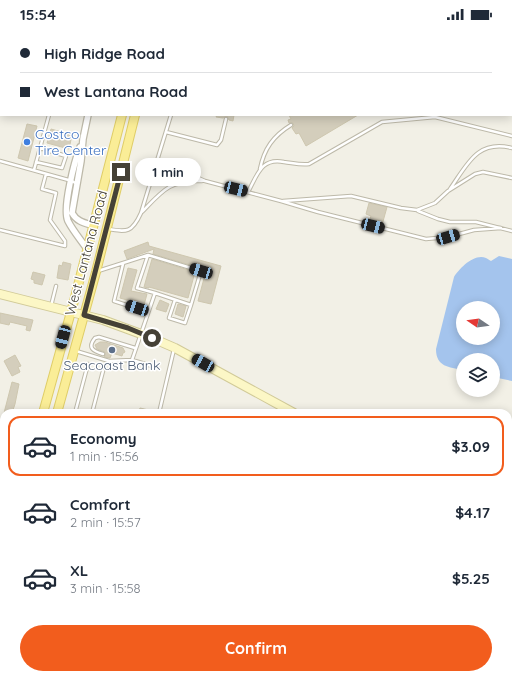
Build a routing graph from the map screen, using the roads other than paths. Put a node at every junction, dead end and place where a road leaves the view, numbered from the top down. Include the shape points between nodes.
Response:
1 (49, 116) edge
2 (88, 116) edge
3 (122, 116) edge
4 (135, 116) edge
5 (171, 116) edge
6 (428, 118) joint
7 (226, 119) dead end
8 (291, 125) dead end
9 (166, 132) junction
10 (512, 136) edge
11 (83, 139) junction
12 (40, 148) junction
13 (512, 148) edge
14 (0, 161) edge
15 (36, 162) junction
16 (155, 168) junction
17 (34, 170) junction
18 (260, 170) junction
19 (46, 174) junction
20 (512, 178) edge
21 (72, 181) junction
22 (205, 181) junction
23 (77, 184) junction
24 (448, 191) junction
25 (248, 192) junction
26 (281, 201) junction
27 (417, 210) junction
28 (141, 213) junction
29 (94, 226) junction
30 (501, 228) junction
31 (107, 229) junction
32 (0, 230) edge
33 (512, 231) edge
34 (88, 249) junction
35 (148, 255) junction
36 (123, 263) junction
37 (96, 272) junction
38 (56, 286) dead end
39 (155, 293) junction
40 (0, 294) edge
41 (175, 300) junction
42 (191, 305) junction
43 (51, 306) junction
44 (70, 312) junction
45 (148, 312) junction
46 (84, 315) junction
47 (140, 333) junction
48 (135, 348) junction
49 (174, 348) junction
50 (74, 350) junction
51 (103, 354) dead end
52 (111, 356) dead end
53 (116, 360) junction
54 (132, 360) junction
55 (88, 364) dead end
56 (152, 366) dead end
57 (103, 371) dead end
58 (44, 409) edge
59 (58, 409) edge
60 (76, 409) edge
61 (93, 409) edge
62 (160, 409) edge
63 (287, 409) edge

1 - 12 lane
2 - 11 street
3 - 29 main road, West Lantana Road
4 - 31 main road, West Lantana Road
5 - 9 lane
6 - 10 lane via 434,117
6 - 18 lane via 378,123 309,164 273,160
7 - 9 lane via 221,140 217,145
8 - 18 lane via 269,144 262,158
9 - 16 lane
11 - 21 street
11 - 23 street
12 - 15 lane
12 - 15 lane via 66,156 62,168
13 - 24 lane via 496,146 481,150 471,159
14 - 17 lane
15 - 17 lane
16 - 22 lane via 187,173
16 - 28 lane
17 - 19 lane
18 - 25 lane
19 - 21 lane
19 - 32 lane via 42,189 56,193 50,220 65,241 65,246
20 - 24 lane via 483,172 475,174
21 - 23 lane
21 - 34 street via 66,216
22 - 25 lane
22 - 28 lane via 182,181 172,185 161,192
23 - 29 street via 72,213 79,222
24 - 27 lane via 434,203
25 - 26 lane
26 - 27 lane via 351,196
26 - 30 lane via 426,239
27 - 30 lane via 450,222 476,222
28 - 31 lane via 137,223 128,231
29 - 31 main road
29 - 34 main road, West Lantana Road
30 - 33 lane
31 - 37 main road, West Lantana Road
34 - 44 main road, West Lantana Road
35 - 36 lane
35 - 39 lane via 137,288
35 - 42 lane via 201,271
36 - 37 lane
36 - 45 lane via 114,301
37 - 46 main road, West Lantana Road
38 - 43 lane
39 - 41 lane
39 - 45 lane
40 - 43 street
41 - 42 lane
41 - 42 lane via 169,318 186,323
43 - 44 street
44 - 46 street
44 - 58 main road, West Lantana Road
45 - 47 lane
46 - 47 street
46 - 50 main road, West Lantana Road
47 - 48 lane
47 - 49 street
48 - 51 lane via 95,338 92,349
48 - 54 lane
49 - 62 lane
49 - 63 street
50 - 53 lane via 109,361
50 - 59 main road, West Lantana Road
52 - 53 lane
53 - 54 lane
54 - 56 lane
55 - 60 lane
57 - 61 lane

